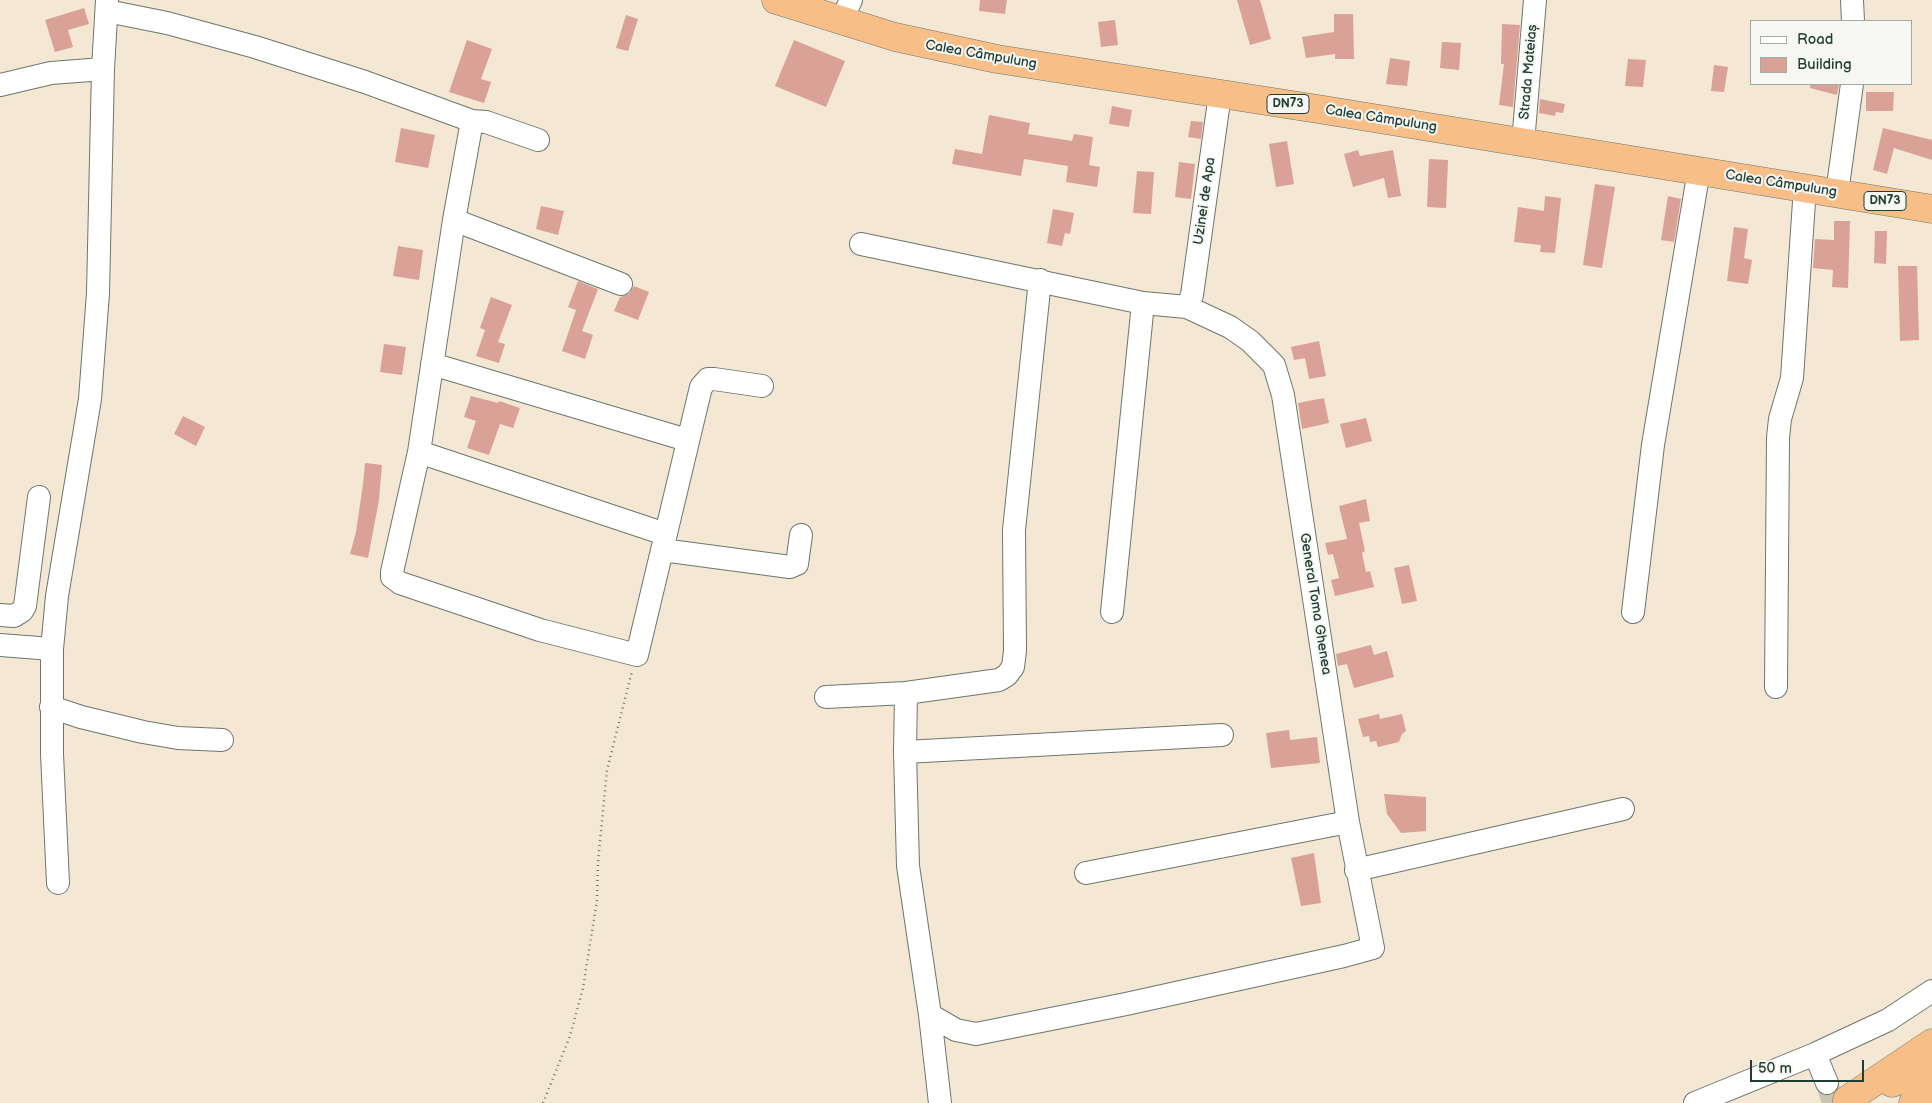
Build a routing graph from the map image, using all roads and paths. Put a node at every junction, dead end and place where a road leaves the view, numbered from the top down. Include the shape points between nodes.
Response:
1 (776, 0) edge
2 (1535, 0) edge
3 (1852, 0) edge
4 (107, 6) edge
5 (846, 10) edge
6 (1853, 20) edge
7 (103, 69) junction
8 (0, 85) edge
9 (1852, 85) edge
10 (1220, 94) junction
11 (472, 121) junction
12 (538, 140) dead end
13 (1523, 143) junction
14 (1699, 170) junction
15 (1805, 187) junction
16 (1838, 193) junction
17 (1932, 209) edge
18 (454, 220) junction
19 (861, 244) dead end
20 (1040, 280) junction
21 (621, 284) dead end
22 (1143, 302) junction
23 (1187, 306) junction
24 (432, 364) junction
25 (762, 386) dead end
26 (687, 440) junction
27 (419, 452) junction
28 (39, 497) dead end
29 (800, 535) dead end
30 (664, 542) junction
31 (28, 592) junction
32 (57, 596) junction
33 (1112, 612) dead end
34 (1633, 612) dead end
35 (0, 614) edge
36 (0, 645) edge
37 (52, 650) junction
38 (637, 655) junction
39 (1776, 687) dead end
40 (906, 693) junction
41 (826, 697) dead end
42 (51, 707) junction
43 (1222, 735) dead end
44 (222, 740) dead end
45 (905, 752) junction
46 (1623, 809) dead end
47 (1348, 822) junction
48 (1356, 870) junction
49 (1086, 873) dead end
50 (58, 883) dead end
51 (1932, 991) edge
52 (930, 1015) junction
53 (1932, 1043) edge
54 (1815, 1054) junction
55 (1932, 1067) edge
56 (1838, 1095) edge
57 (1932, 1096) edge
58 (543, 1103) edge
59 (940, 1103) edge
60 (1696, 1103) edge
61 (1913, 1103) edge

1 - 5 highway, Calea Câmpulung / DN73
2 - 13 street, Strada Mateiaș
3 - 6 street
4 - 7 street
4 - 11 street via 255,47
5 - 10 highway, Calea Câmpulung / DN73 via 895,37 958,52
7 - 8 street via 51,73
7 - 32 street via 98,293 90,399
9 - 16 street
10 - 13 highway, Calea Câmpulung / DN73
10 - 23 street, Uzinei de Apa via 1192,295
11 - 12 street via 486,122
11 - 18 street
13 - 14 highway, Calea Câmpulung / DN73
14 - 15 highway, Calea Câmpulung / DN73
14 - 34 street via 1653,445
15 - 16 highway, Calea Câmpulung / DN73
15 - 39 street via 1792,378 1778,438
16 - 17 highway, Calea Câmpulung / DN73
18 - 21 street
18 - 24 street
19 - 20 street
20 - 22 street
20 - 40 street via 1014,530 1016,651 1013,668 999,680
22 - 23 street
22 - 33 street
23 - 47 street, General Toma Ghenea via 1230,327 1274,365 1283,394
24 - 26 street
24 - 27 street
25 - 26 street via 708,379 698,394
26 - 30 street
27 - 30 street
27 - 38 street via 392,577 400,583 540,630
28 - 31 street
29 - 30 street via 797,564 790,568
30 - 38 street
31 - 32 street
31 - 35 street via 22,611 14,616
32 - 37 street
36 - 37 street
37 - 42 street
38 - 58 path via 607,770 597,900 583,988 570,1036
40 - 41 street
40 - 45 street
42 - 44 street via 81,718 142,732
42 - 50 street
43 - 45 street
45 - 52 street via 908,866
46 - 48 street
47 - 48 street, General Toma Ghenea
47 - 49 street
48 - 52 street, General Toma Ghenea via 1374,948 976,1034 956,1030
51 - 54 street via 1888,1020
52 - 59 street
53 - 56 highway
54 - 56 street
54 - 60 street
55 - 56 highway
57 - 61 highway

